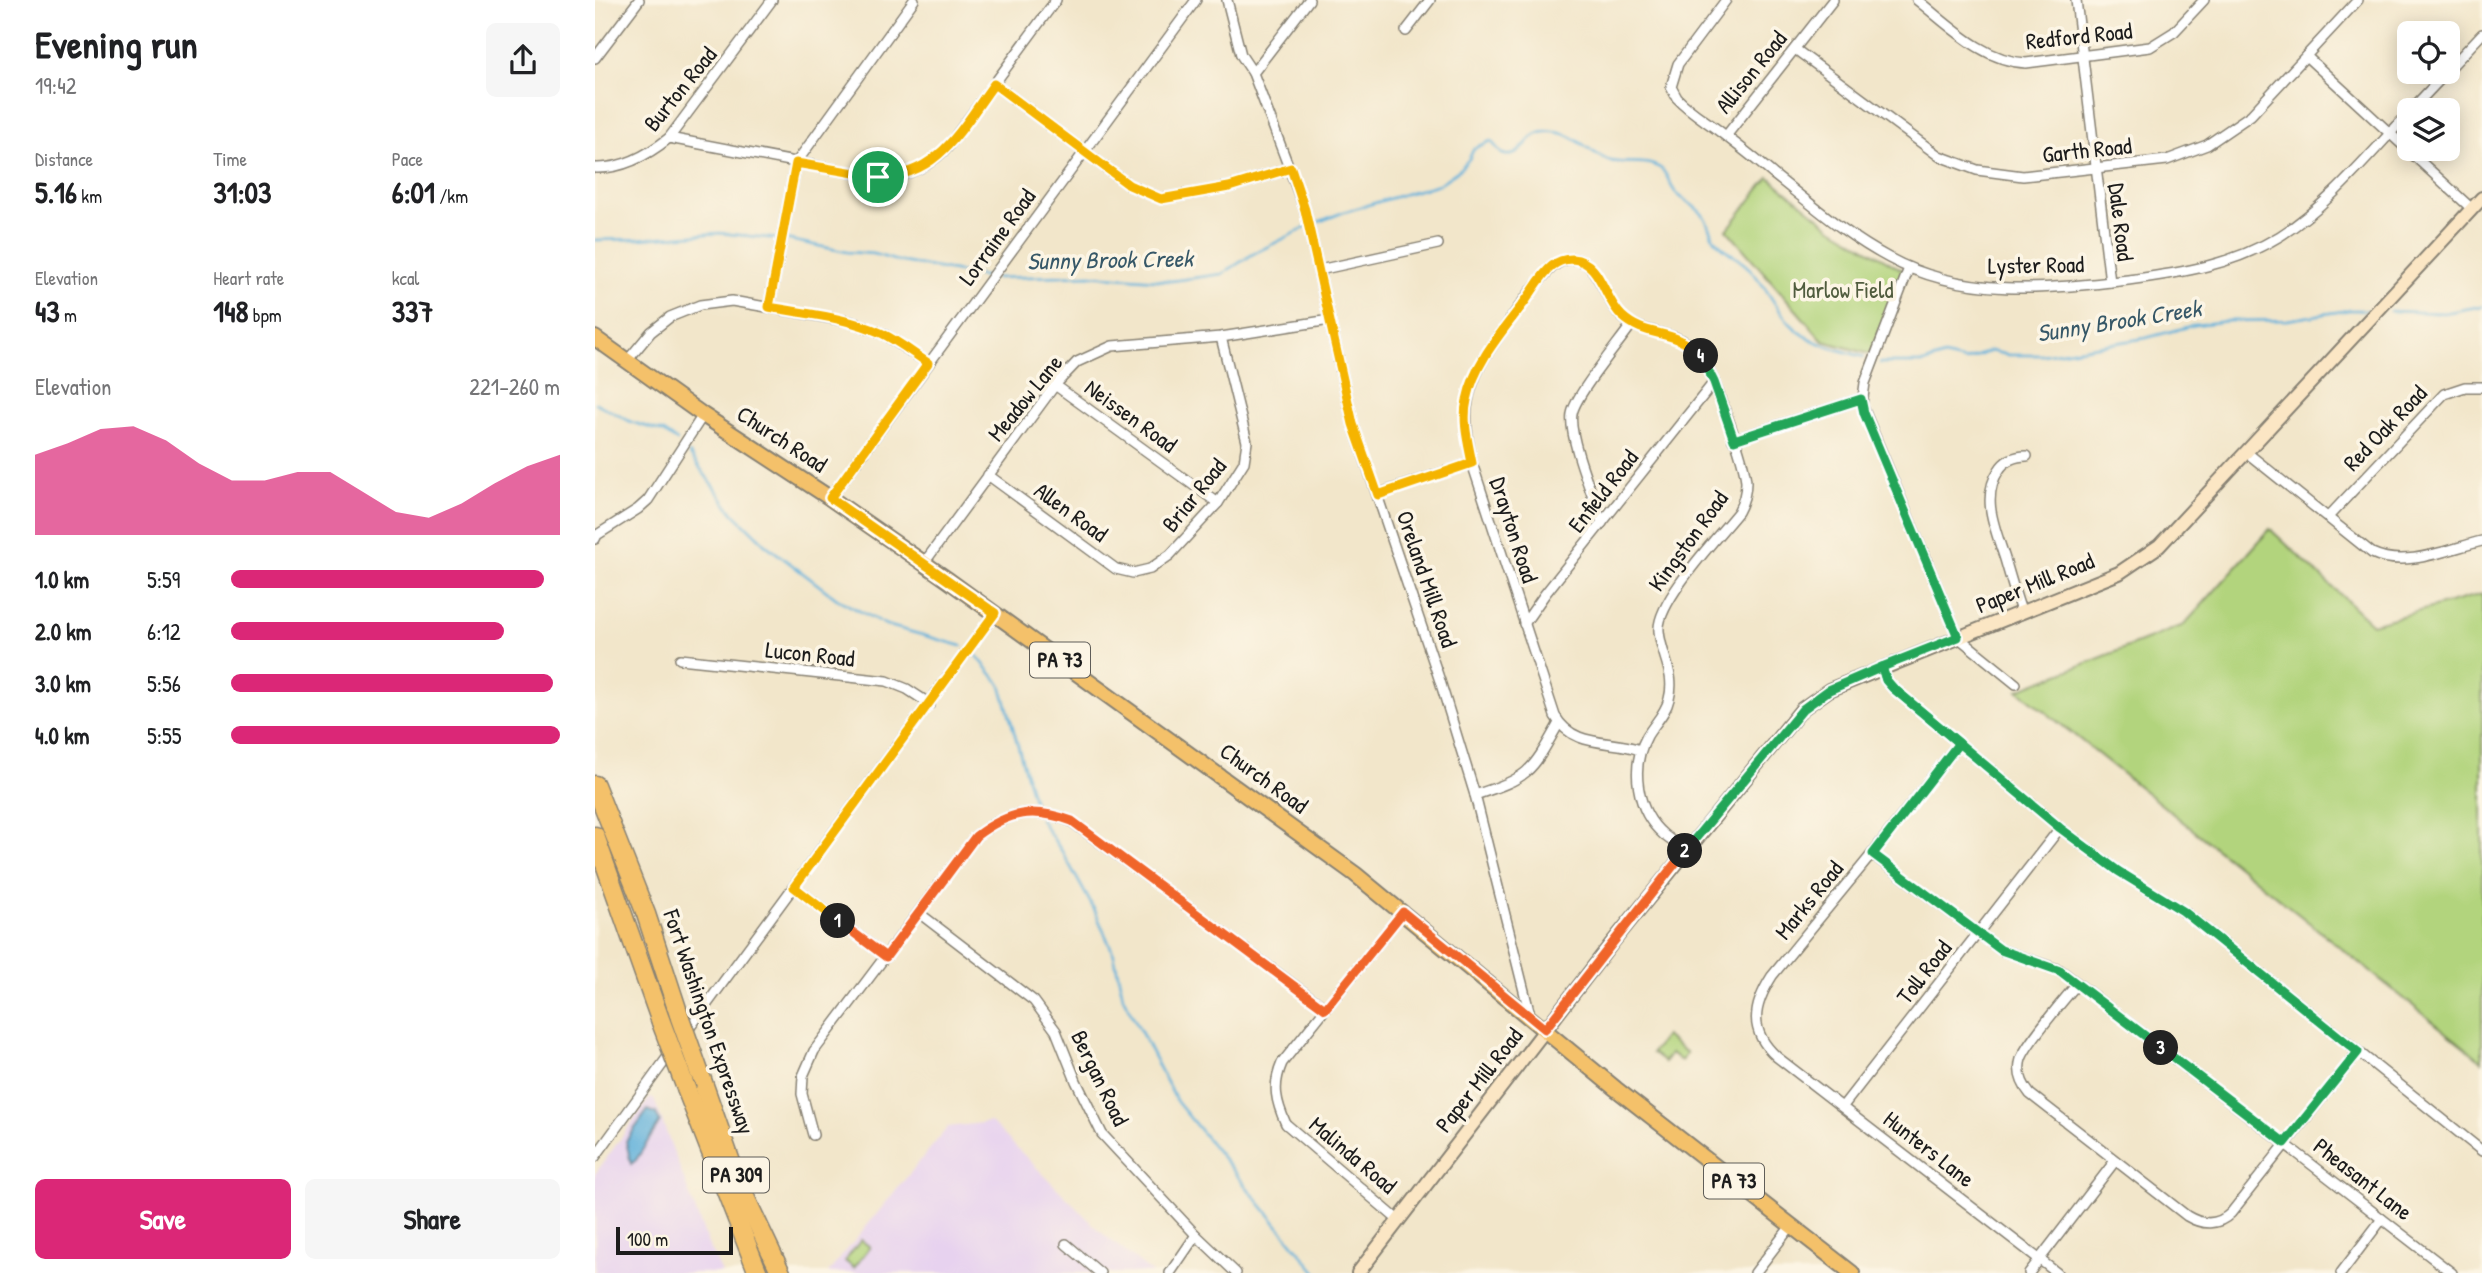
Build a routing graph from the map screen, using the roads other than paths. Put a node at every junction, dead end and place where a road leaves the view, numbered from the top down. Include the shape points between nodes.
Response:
1 (639, 0) edge
2 (772, 0) edge
3 (915, 0) edge
4 (1056, 0) edge
5 (1196, 0) edge
6 (1227, 0) edge
7 (1309, 0) edge
8 (1430, 0) edge
9 (1726, 0) edge
10 (1833, 0) edge
11 (1917, 0) edge
12 (2076, 0) edge
13 (2204, 0) edge
14 (2358, 0) edge
15 (1406, 31) dead end
16 (2482, 34) edge
17 (1795, 49) junction
18 (2082, 56) junction
19 (2306, 56) junction
20 (595, 58) edge
21 (2460, 58) edge
22 (1253, 73) junction
23 (994, 84) junction
24 (2436, 84) edge
25 (2422, 98) edge
26 (2397, 125) edge
27 (2390, 133) junction
28 (1725, 136) junction
29 (670, 138) junction
30 (1085, 151) junction
31 (796, 163) junction
32 (595, 167) edge
33 (1291, 168) junction
34 (2095, 170) junction
35 (2482, 198) edge
36 (2472, 209) junction
37 (1438, 244) dead end
38 (1909, 268) junction
39 (1319, 270) junction
40 (2110, 282) junction
41 (769, 307) junction
42 (1330, 320) junction
43 (1632, 324) junction
44 (1221, 337) junction
45 (595, 340) edge
46 (624, 360) junction
47 (928, 363) junction
48 (1714, 382) junction
49 (1055, 385) junction
50 (2482, 387) edge
51 (1861, 399) junction
52 (703, 415) junction
53 (1734, 440) junction
54 (2246, 452) junction
55 (2027, 456) dead end
56 (1472, 463) junction
57 (988, 475) junction
58 (1378, 495) junction
59 (830, 498) junction
60 (1218, 503) junction
61 (2328, 517) junction
62 (1602, 523) junction
63 (595, 539) edge
64 (2482, 541) edge
65 (924, 563) junction
66 (1133, 573) joint
67 (2021, 611) junction
68 (995, 613) junction
69 (1524, 624) junction
70 (1958, 637) junction
71 (681, 659) dead end
72 (1882, 667) junction
73 (2016, 684) dead end
74 (930, 704) junction
75 (1559, 723) junction
76 (1959, 743) junction
77 (1640, 750) junction
78 (595, 785) edge
79 (1475, 795) junction
80 (2060, 828) junction
81 (595, 836) edge
82 (1685, 850) junction
83 (1873, 854) junction
84 (794, 887) junction
85 (1403, 912) junction
86 (919, 913) junction
87 (1978, 933) junction
88 (886, 957) junction
89 (2077, 984) junction
90 (1325, 1009) junction
91 (1529, 1016) junction
92 (1545, 1029) junction
93 (2358, 1052) junction
94 (1777, 1057) joint
95 (1843, 1106) junction
96 (813, 1135) dead end
97 (2285, 1143) junction
98 (2482, 1151) edge
99 (595, 1157) edge
100 (2115, 1161) junction
101 (2382, 1219) junction
102 (1398, 1220) junction
103 (1791, 1226) junction
104 (1196, 1235) junction
105 (1066, 1244) dead end
106 (2039, 1259) junction
107 (761, 1273) edge
108 (781, 1273) edge
109 (1100, 1273) edge
110 (1170, 1273) edge
111 (1236, 1273) edge
112 (1358, 1273) edge
113 (1755, 1273) edge
114 (1852, 1273) edge
115 (2029, 1273) edge
116 (2057, 1273) edge
117 (2341, 1273) edge
118 (2452, 1273) edge

1 - 20 street
2 - 29 street, Burton Road
3 - 31 street
4 - 23 street
5 - 30 street, Lorraine Road
6 - 22 street, Oreland Mill Road via 1241,55
7 - 22 street
8 - 15 street
9 - 28 street, Lyster Road via 1678,64 1671,87 1684,105
10 - 17 street, Allison Road
11 - 18 street, Redford Road via 1999,58 2026,63
12 - 18 street, Dale Road
13 - 18 street, Redford Road via 2159,43 2141,50
14 - 19 street, Garth Road
16 - 21 street, Lyster Road
17 - 28 street, Allison Road
17 - 34 street, Garth Road via 1926,148 1962,166 2023,176
18 - 34 street, Dale Road
19 - 27 street
19 - 34 street, Garth Road via 2252,115 2207,145 2167,160
22 - 33 street, Oreland Mill Road
23 - 30 street
23 - 31 street via 947,148 919,169 893,177
24 - 25 street, Lyster Road
26 - 27 street, Lyster Road
27 - 36 street
27 - 40 street, Lyster Road via 2314,211 2278,237 2196,270
28 - 38 street, Lyster Road via 1874,250
29 - 31 street
29 - 32 street, Burton Road via 633,161
30 - 33 street via 1129,185 1161,199 1229,187
30 - 47 street, Lorraine Road
31 - 41 street
33 - 39 street, Oreland Mill Road
34 - 40 street, Dale Road
35 - 36 street, Paper Mill Road
36 - 54 street, Paper Mill Road
37 - 39 street
38 - 40 street, Lyster Road via 1952,281 2008,289
38 - 51 street
39 - 42 street, Oreland Mill Road
41 - 46 street via 732,301 685,310 651,332
41 - 47 street via 867,327
42 - 44 street, Meadow Lane
42 - 58 street, Oreland Mill Road via 1353,424
43 - 48 street, Kingston Road via 1688,344 1702,358
43 - 56 street, Drayton Road via 1613,308 1593,268 1578,260 1561,261 1549,268 1477,370 1465,411
43 - 62 street via 1579,398 1572,415 1573,435
44 - 49 street, Meadow Lane via 1112,346 1077,362
44 - 60 street, Briar Road via 1247,442 1244,462
45 - 46 main road, Church Road / PA 73
46 - 52 main road, Church Road / PA 73
47 - 59 street, Lorraine Road
48 - 53 street, Kingston Road
48 - 62 street, Enfield Road
49 - 57 street, Meadow Lane
49 - 60 street, Neissen Road
50 - 61 street, Red Oak Road via 2444,394
51 - 53 street
51 - 70 street
52 - 59 main road, Church Road / PA 73
52 - 63 street via 648,500
53 - 77 street, Kingston Road via 1746,479 1743,501 1662,612 1659,634 1671,673 1670,694
54 - 61 street
54 - 67 street, Paper Mill Road via 2141,560
55 - 67 street via 2002,465 1990,492 1990,511
56 - 58 street
56 - 69 street, Drayton Road
57 - 65 street, Meadow Lane
57 - 66 street, Allen Road via 1116,569
58 - 79 street, Oreland Mill Road
59 - 65 main road, Church Road / PA 73
60 - 66 street, Briar Road via 1170,555 1150,569
61 - 64 street via 2372,553 2387,559
62 - 69 street, Enfield Road
65 - 68 main road, Church Road / PA 73
67 - 70 street, Paper Mill Road
68 - 74 street
68 - 85 main road, Church Road / PA 73 via 1247,793
69 - 75 street, Drayton Road
70 - 72 street, Paper Mill Road
70 - 73 street
71 - 74 street, Lucon Road via 887,681
72 - 76 street via 1893,688
72 - 82 street, Paper Mill Road via 1829,690 1803,709
74 - 84 street
75 - 77 street via 1590,742
75 - 79 street via 1524,775
76 - 80 street
76 - 83 street, Marks Road
77 - 82 street via 1638,777 1643,803 1657,827
78 - 108 highway, Fort Washington Expressway / PA 309, bridge via 646,914 738,1182
79 - 91 street, Oreland Mill Road
80 - 87 street, Toll Road
80 - 93 street via 2183,911
81 - 107 highway, PA 309, bridge via 687,1091
82 - 92 street, Paper Mill Road
83 - 87 street, Pheasant Lane
83 - 94 street, Marks Road via 1760,995 1756,1017 1760,1035
84 - 88 street
84 - 99 street
85 - 90 street, Malinda Road
85 - 91 main road, Church Road / PA 73
86 - 88 street
86 - 90 street via 976,836 990,825 1020,813 1052,814 1072,821
86 - 104 street, Bergan Road via 1034,1001 1056,1031 1102,1134
87 - 89 street, Pheasant Lane via 2001,950 2048,965
87 - 95 street, Toll Road
88 - 96 street via 814,1051 803,1076 802,1094
89 - 97 street, Pheasant Lane
89 - 100 street via 2024,1052 2021,1078 2030,1094
90 - 102 street, Malinda Road via 1282,1063 1277,1104 1286,1124
91 - 92 main road, Church Road / PA 73
92 - 102 street, Paper Mill Road
92 - 103 main road, Church Road / PA 73
93 - 97 street
93 - 98 street
94 - 95 street, Hunters Lane
95 - 106 street, Hunters Lane
97 - 100 street via 2231,1213 2211,1223 2187,1216
97 - 101 street, Pheasant Lane
100 - 106 street
101 - 117 street
101 - 118 street, Pheasant Lane
102 - 112 street, Paper Mill Road
103 - 113 street
103 - 114 main road, Church Road / PA 73
104 - 110 street
104 - 111 street, Bergan Road
105 - 109 street
106 - 115 street
106 - 116 street, Hunters Lane

